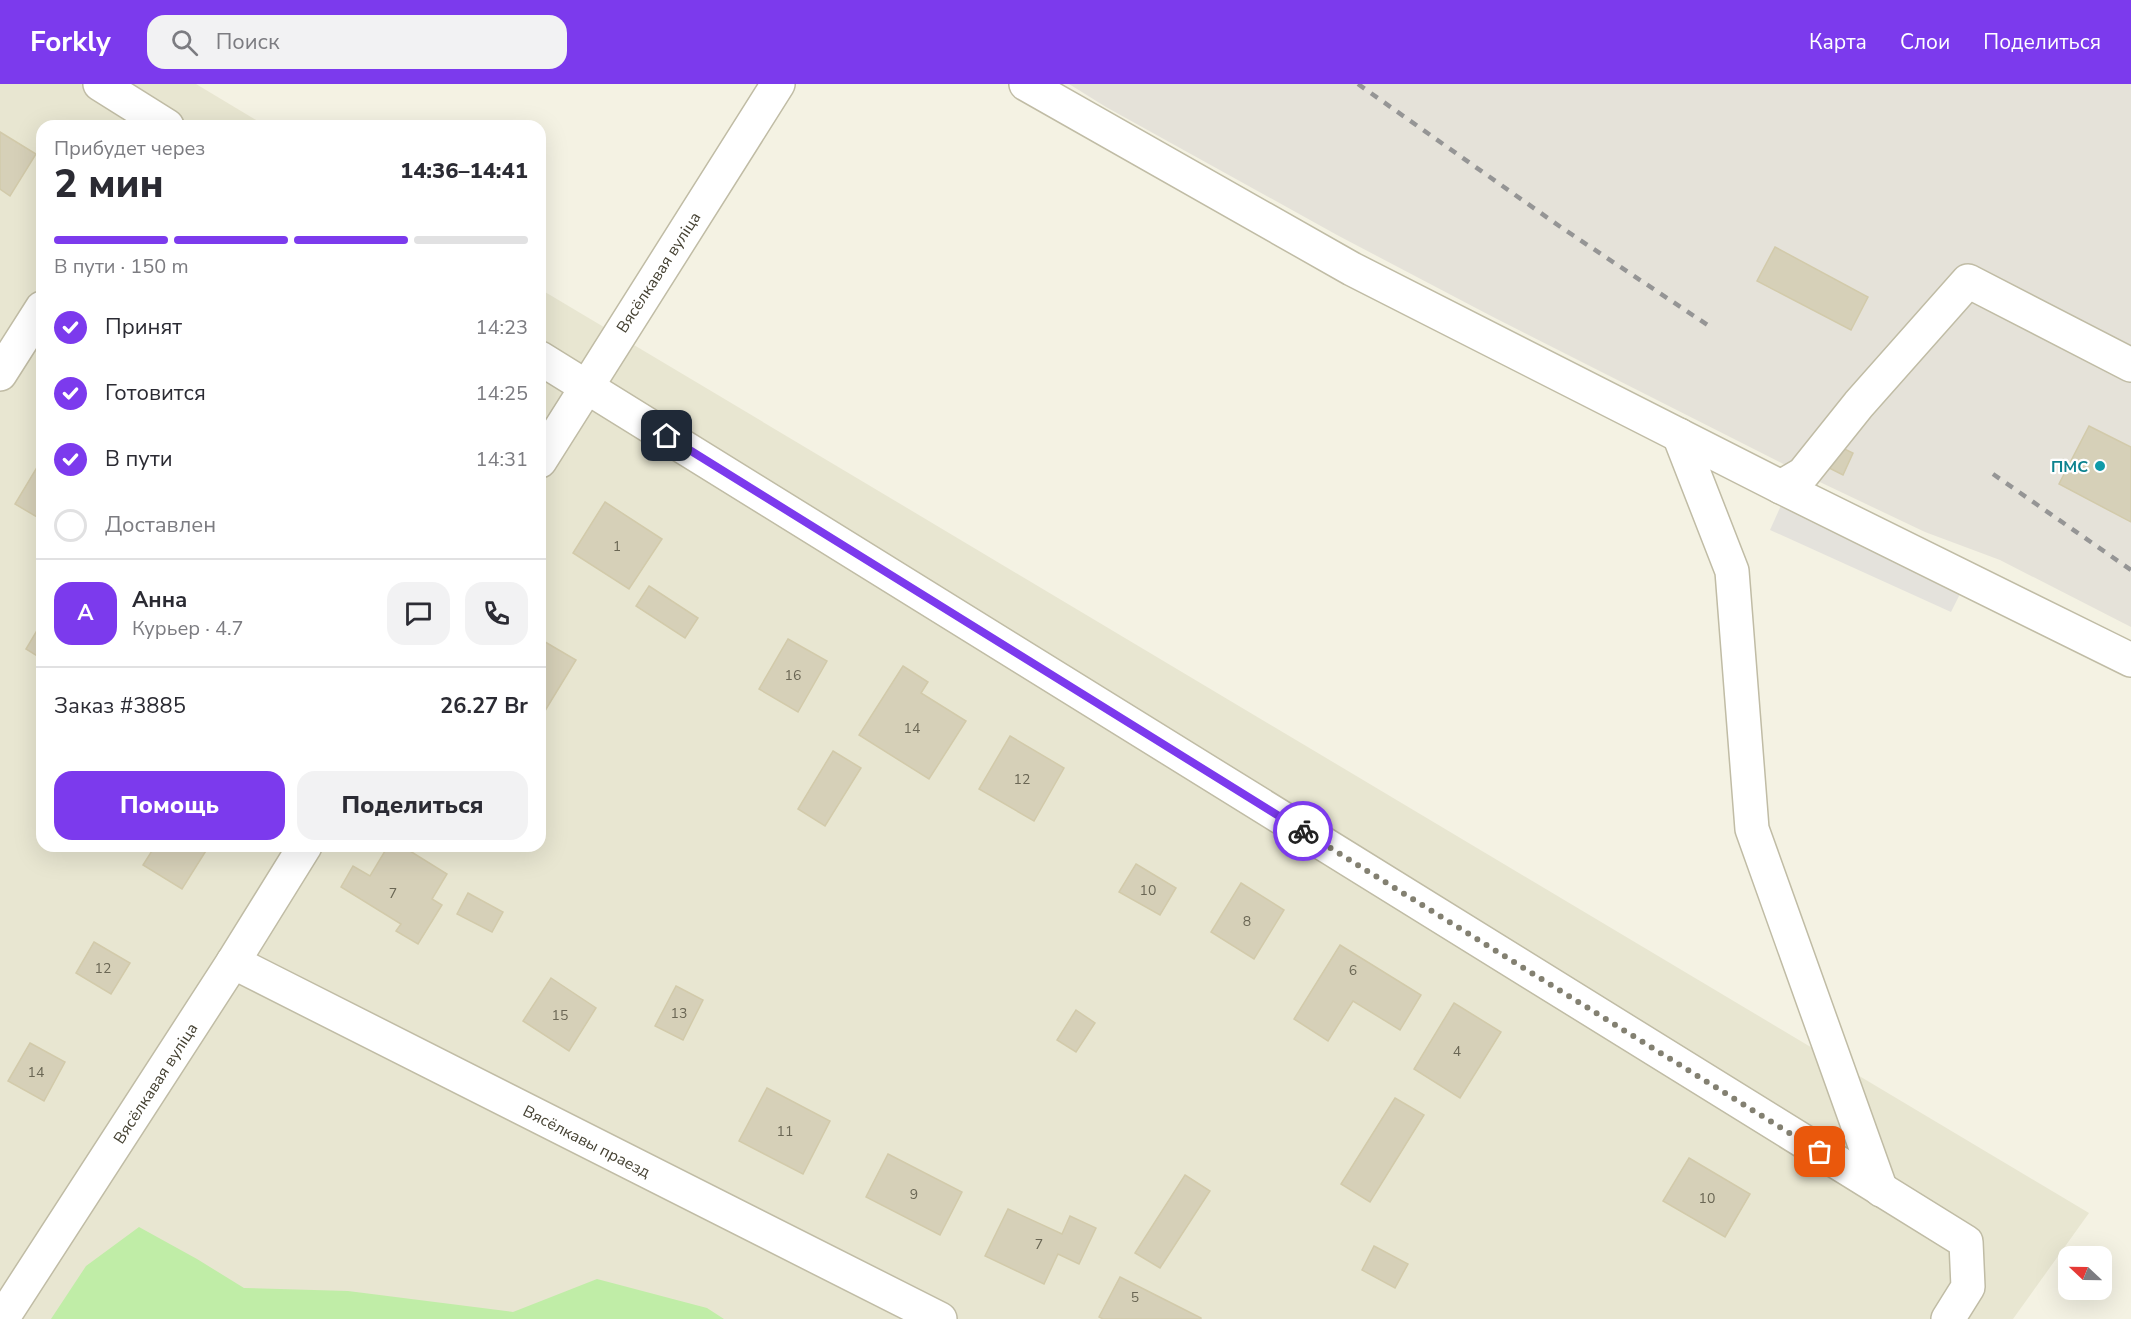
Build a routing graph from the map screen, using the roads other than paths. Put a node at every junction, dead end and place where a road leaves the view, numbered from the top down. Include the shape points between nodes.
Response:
1 (100, 84) edge
2 (778, 84) edge
3 (1026, 84) edge
4 (155, 120) edge
5 (36, 317) edge
6 (546, 362) edge
7 (2131, 365) edge
8 (0, 374) edge
9 (586, 386) junction
10 (1679, 435) junction
11 (546, 451) edge
12 (1781, 487) junction
13 (2131, 660) edge
14 (300, 852) edge
15 (234, 962) junction
16 (1881, 1190) junction
17 (2, 1319) edge
18 (940, 1319) edge
19 (1948, 1319) edge

1 - 4 street
2 - 9 street, Вясёлкавая вуліца
3 - 10 street via 1352,269
5 - 8 street
6 - 9 street
7 - 12 street via 1968,281 1803,474
9 - 11 street, Вясёлкавая вуліца
9 - 16 street
10 - 12 street
10 - 16 street via 1732,571 1752,829
12 - 13 street
14 - 15 street, Вясёлкавая вуліца
15 - 17 street, Вясёлкавая вуліца
15 - 18 street, Вясёлкавы праезд
16 - 19 street via 1966,1242 1968,1287

